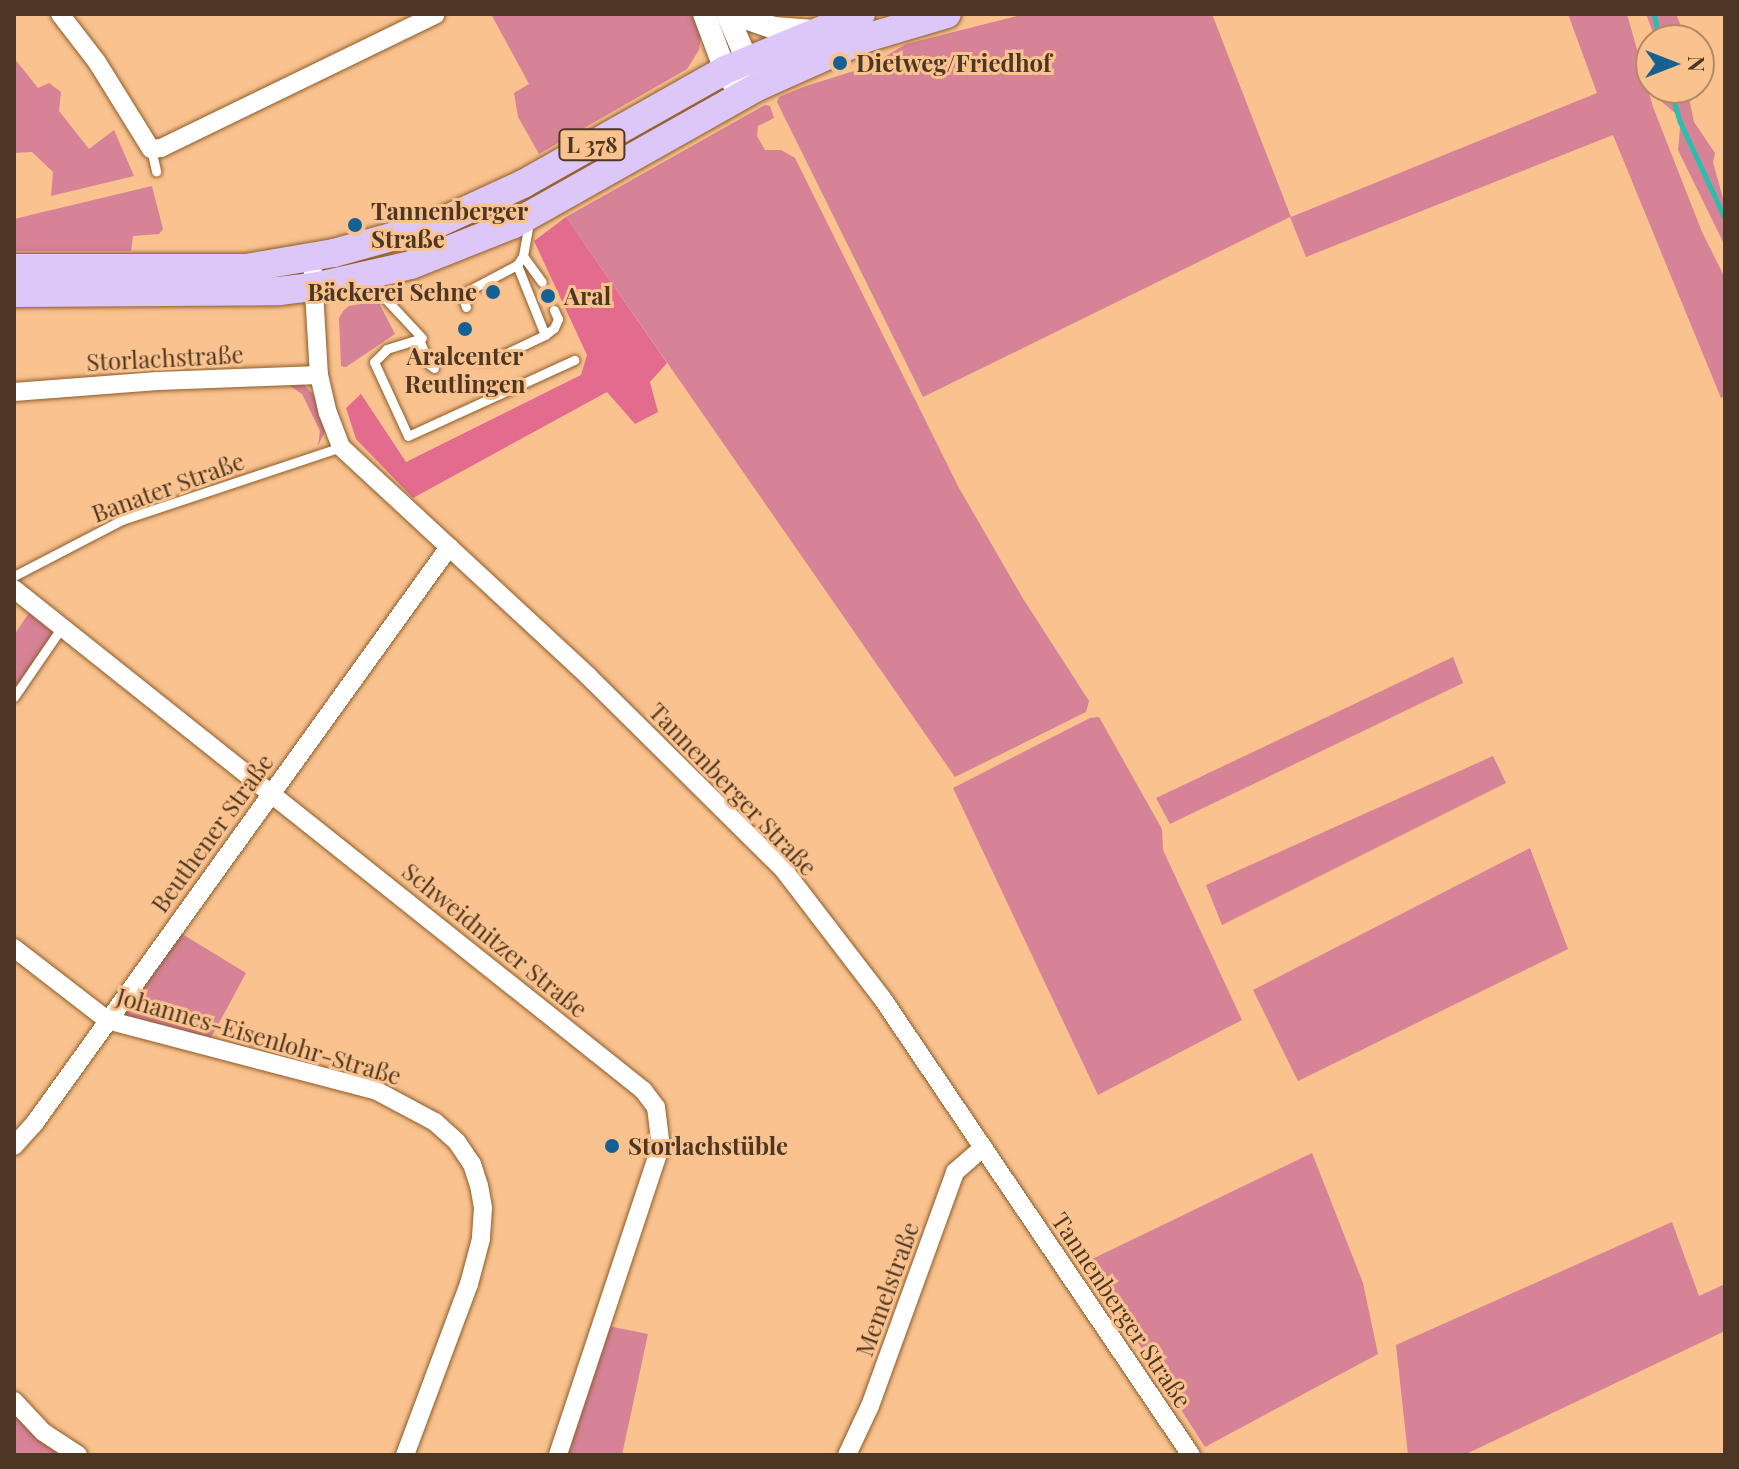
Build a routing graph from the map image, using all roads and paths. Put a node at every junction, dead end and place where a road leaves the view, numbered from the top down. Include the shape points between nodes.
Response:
1 (60, 14) edge
2 (704, 14) edge
3 (727, 14) edge
4 (734, 14) edge
5 (861, 14) edge
6 (947, 14) edge
7 (435, 15) edge
8 (816, 31) junction
9 (736, 65) junction
10 (749, 92) junction
11 (148, 146) junction
12 (156, 171) dead end
13 (531, 215) junction
14 (312, 258) junction
15 (520, 261) junction
16 (14, 268) edge
17 (366, 277) junction
18 (542, 282) dead end
19 (314, 287) junction
20 (14, 293) edge
21 (466, 307) dead end
22 (554, 310) dead end
23 (545, 335) junction
24 (422, 338) junction
25 (476, 359) dead end
26 (574, 360) dead end
27 (434, 368) dead end
28 (319, 375) junction
29 (14, 392) edge
30 (341, 447) junction
31 (449, 547) junction
32 (14, 576) edge
33 (14, 589) edge
34 (63, 626) junction
35 (14, 697) edge
36 (271, 791) junction
37 (14, 948) edge
38 (107, 1020) junction
39 (14, 1146) edge
40 (983, 1148) junction
41 (14, 1401) edge
42 (78, 1455) edge
43 (405, 1455) edge
44 (558, 1455) edge
45 (847, 1455) edge
46 (1191, 1455) edge

1 - 11 street via 97,62
2 - 9 street
3 - 9 street
4 - 8 street via 774,28
5 - 8 main road, L 378
6 - 10 main road, L 378 via 869,37
7 - 11 street via 161,148
8 - 9 main road, L 378
9 - 10 street
9 - 14 main road, L 378 via 467,212
10 - 13 main road, L 378
11 - 12 lane
13 - 15 lane
13 - 17 main road, L 378 via 460,247
14 - 16 main road, L 378 via 210,270
14 - 19 street, Tannenberger Straße
15 - 18 lane
15 - 21 lane via 462,294
15 - 23 lane
17 - 19 main road, L 378
17 - 24 lane
19 - 20 main road, L 378
19 - 28 street, Tannenberger Straße
22 - 23 lane via 558,319
23 - 25 lane via 494,359
24 - 26 lane via 387,349 374,362 408,436
24 - 27 lane
28 - 29 street, Storlachstraße
28 - 30 street, Tannenberger Straße
30 - 31 street, Tannenberger Straße
30 - 32 lane, Banater Straße via 122,520
31 - 36 street, Beuthener Straße
31 - 40 street, Tannenberger Straße via 783,869 882,998
33 - 34 street, Schweidnitzer Straße
34 - 35 lane
34 - 36 street, Schweidnitzer Straße
36 - 38 street, Beuthener Straße
36 - 44 street, Schweidnitzer Straße via 643,1090 656,1107 661,1145
37 - 38 street, Johannes-Eisenlohr-Straße
38 - 39 street, Beuthener Straße
38 - 43 street, Johannes-Eisenlohr-Straße via 377,1091 435,1122 457,1142 479,1185 481,1239
40 - 45 street, Memelstraße via 955,1172 870,1406
40 - 46 street, Tannenberger Straße
41 - 42 street via 43,1432

